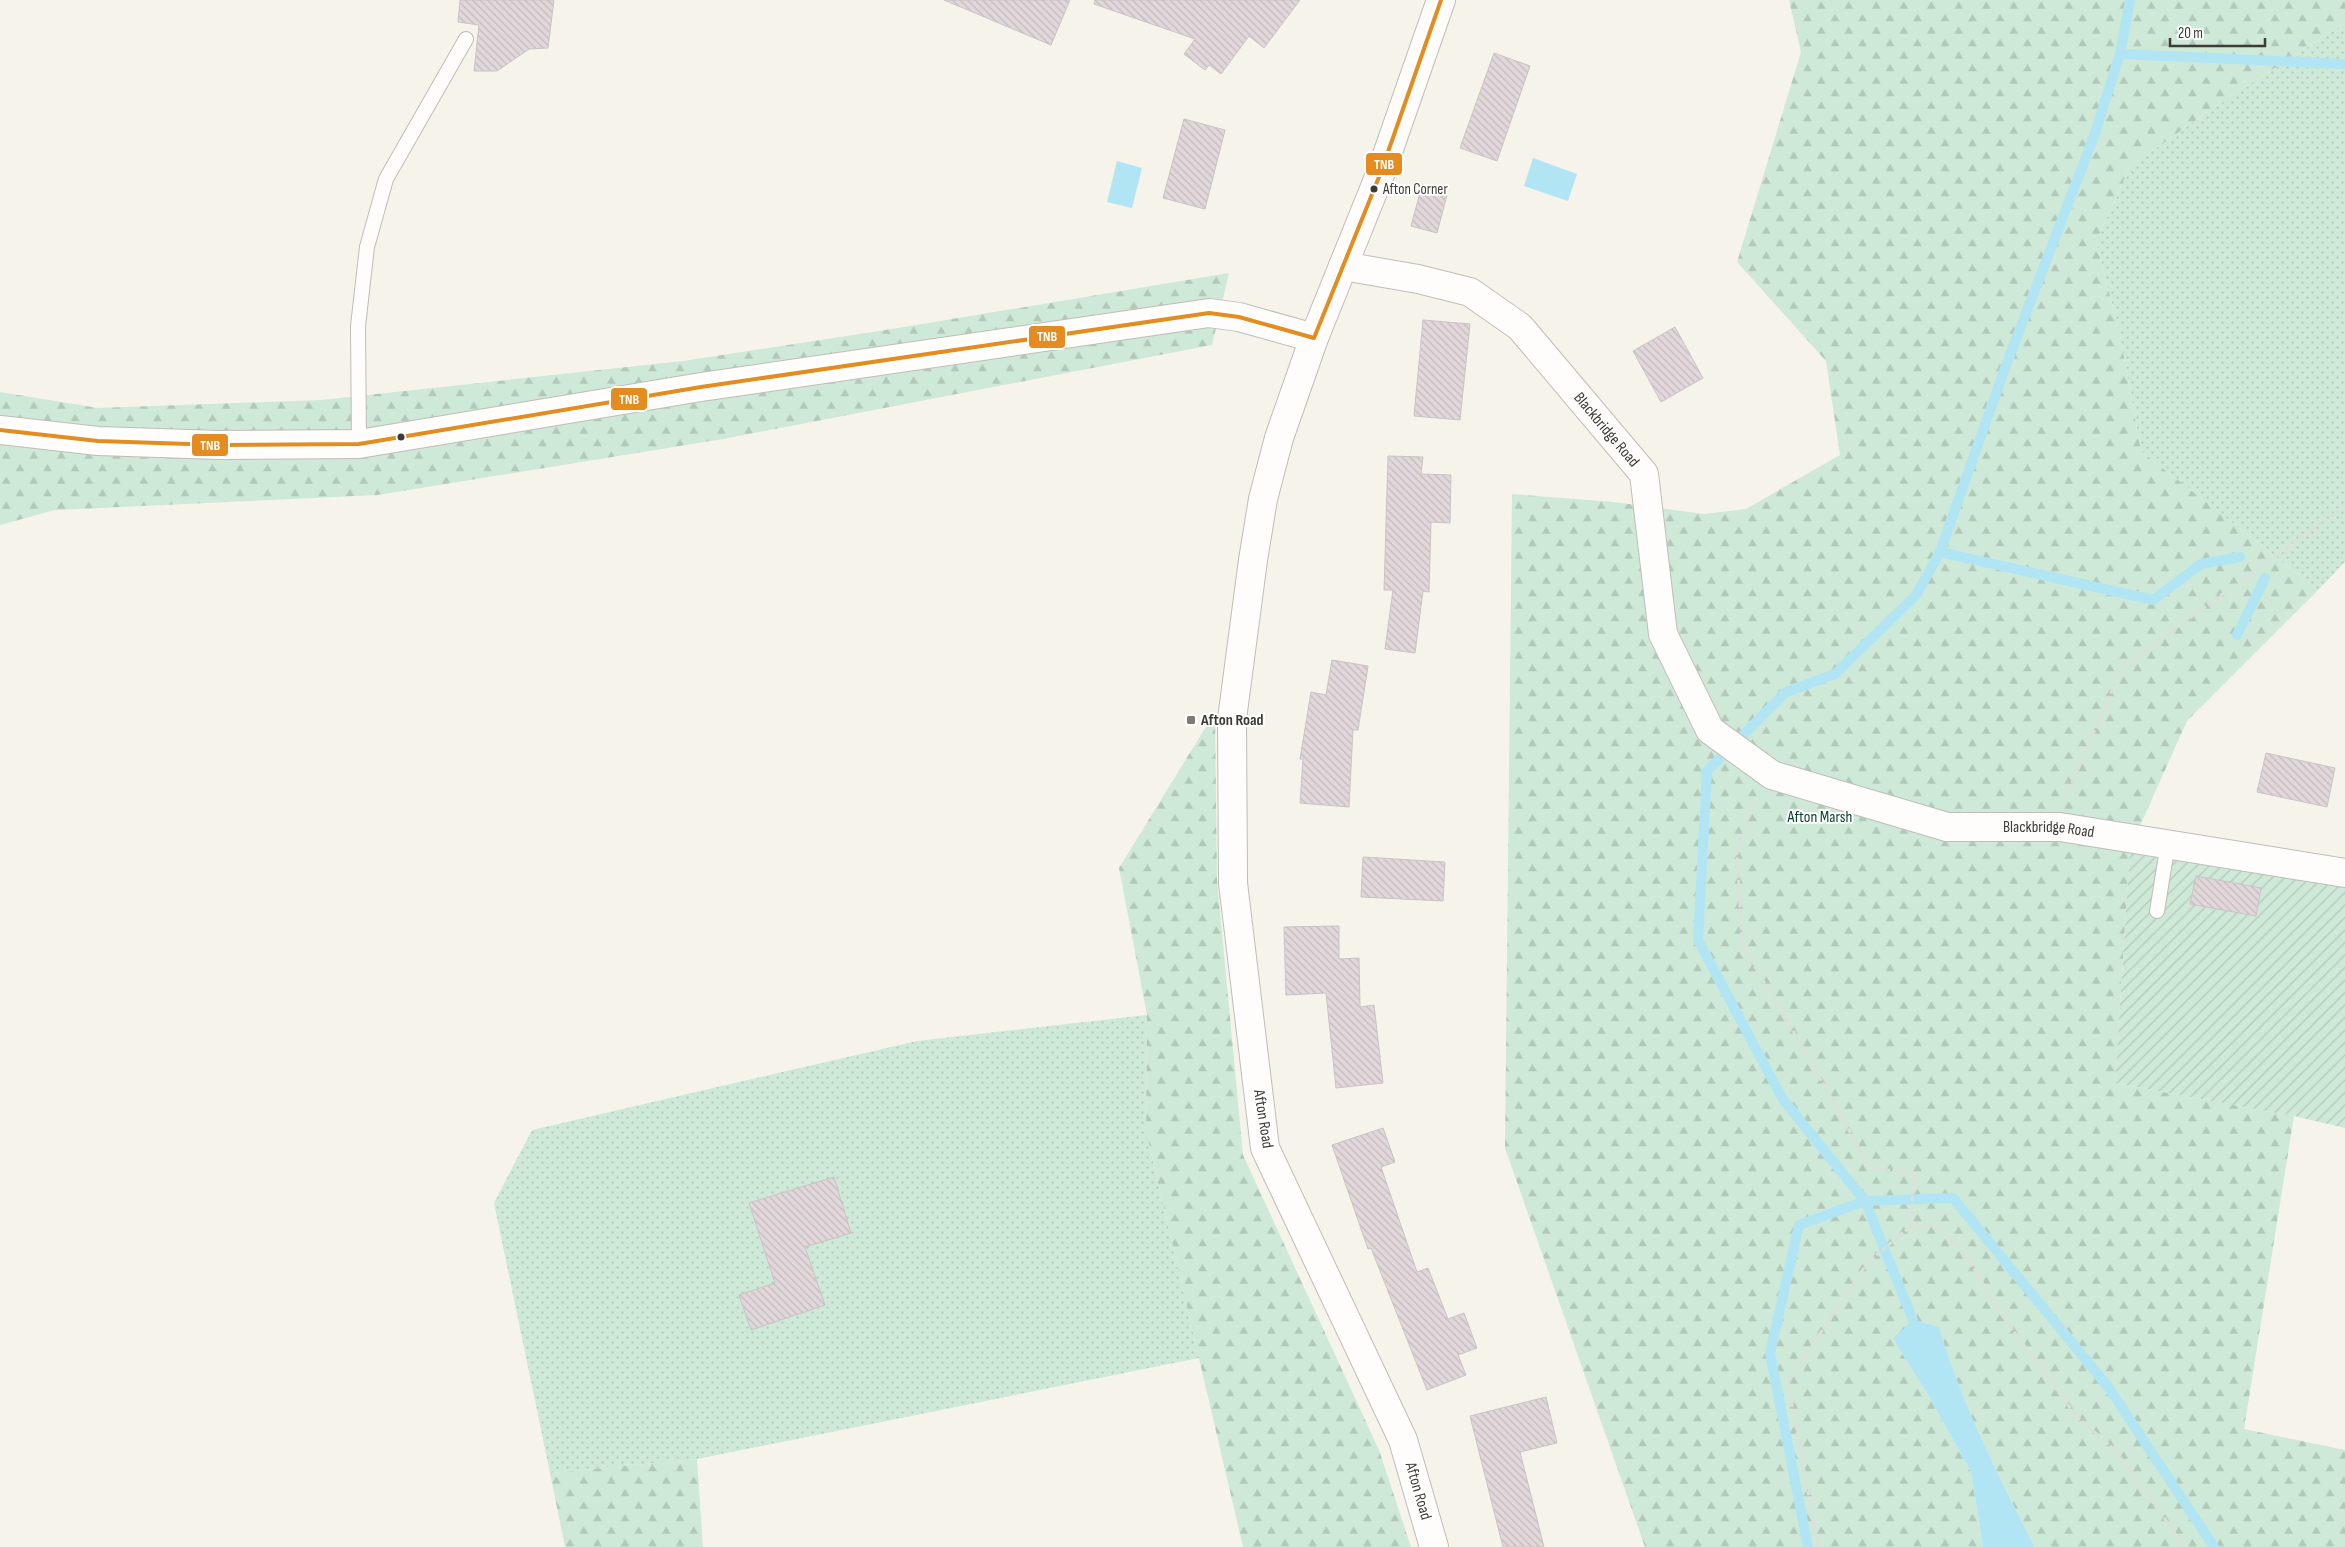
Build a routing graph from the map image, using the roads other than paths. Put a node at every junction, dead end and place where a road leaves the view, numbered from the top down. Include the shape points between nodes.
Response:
1 (1441, 0) edge
2 (466, 39) dead end
3 (1343, 266) junction
4 (1314, 338) junction
5 (0, 430) edge
6 (359, 444) junction
7 (2168, 843) junction
8 (2345, 873) edge
9 (2157, 911) dead end
10 (1434, 1547) edge

1 - 3 main road, Afton Road via 1381,172
2 - 6 lane via 386,179 367,247 358,326
3 - 4 main road, Afton Road
3 - 7 main road, Blackbridge Road via 1470,292 1520,327 1644,474 1663,634 1710,730 1766,772 1947,827 2060,827
4 - 6 main road via 1238,317 1210,313 701,387
4 - 10 main road, Afton Road via 1279,438 1263,499 1253,560 1232,719 1233,883 1265,1148 1403,1440
5 - 6 main road via 98,441 219,445
7 - 8 main road, Blackbridge Road
7 - 9 lane

